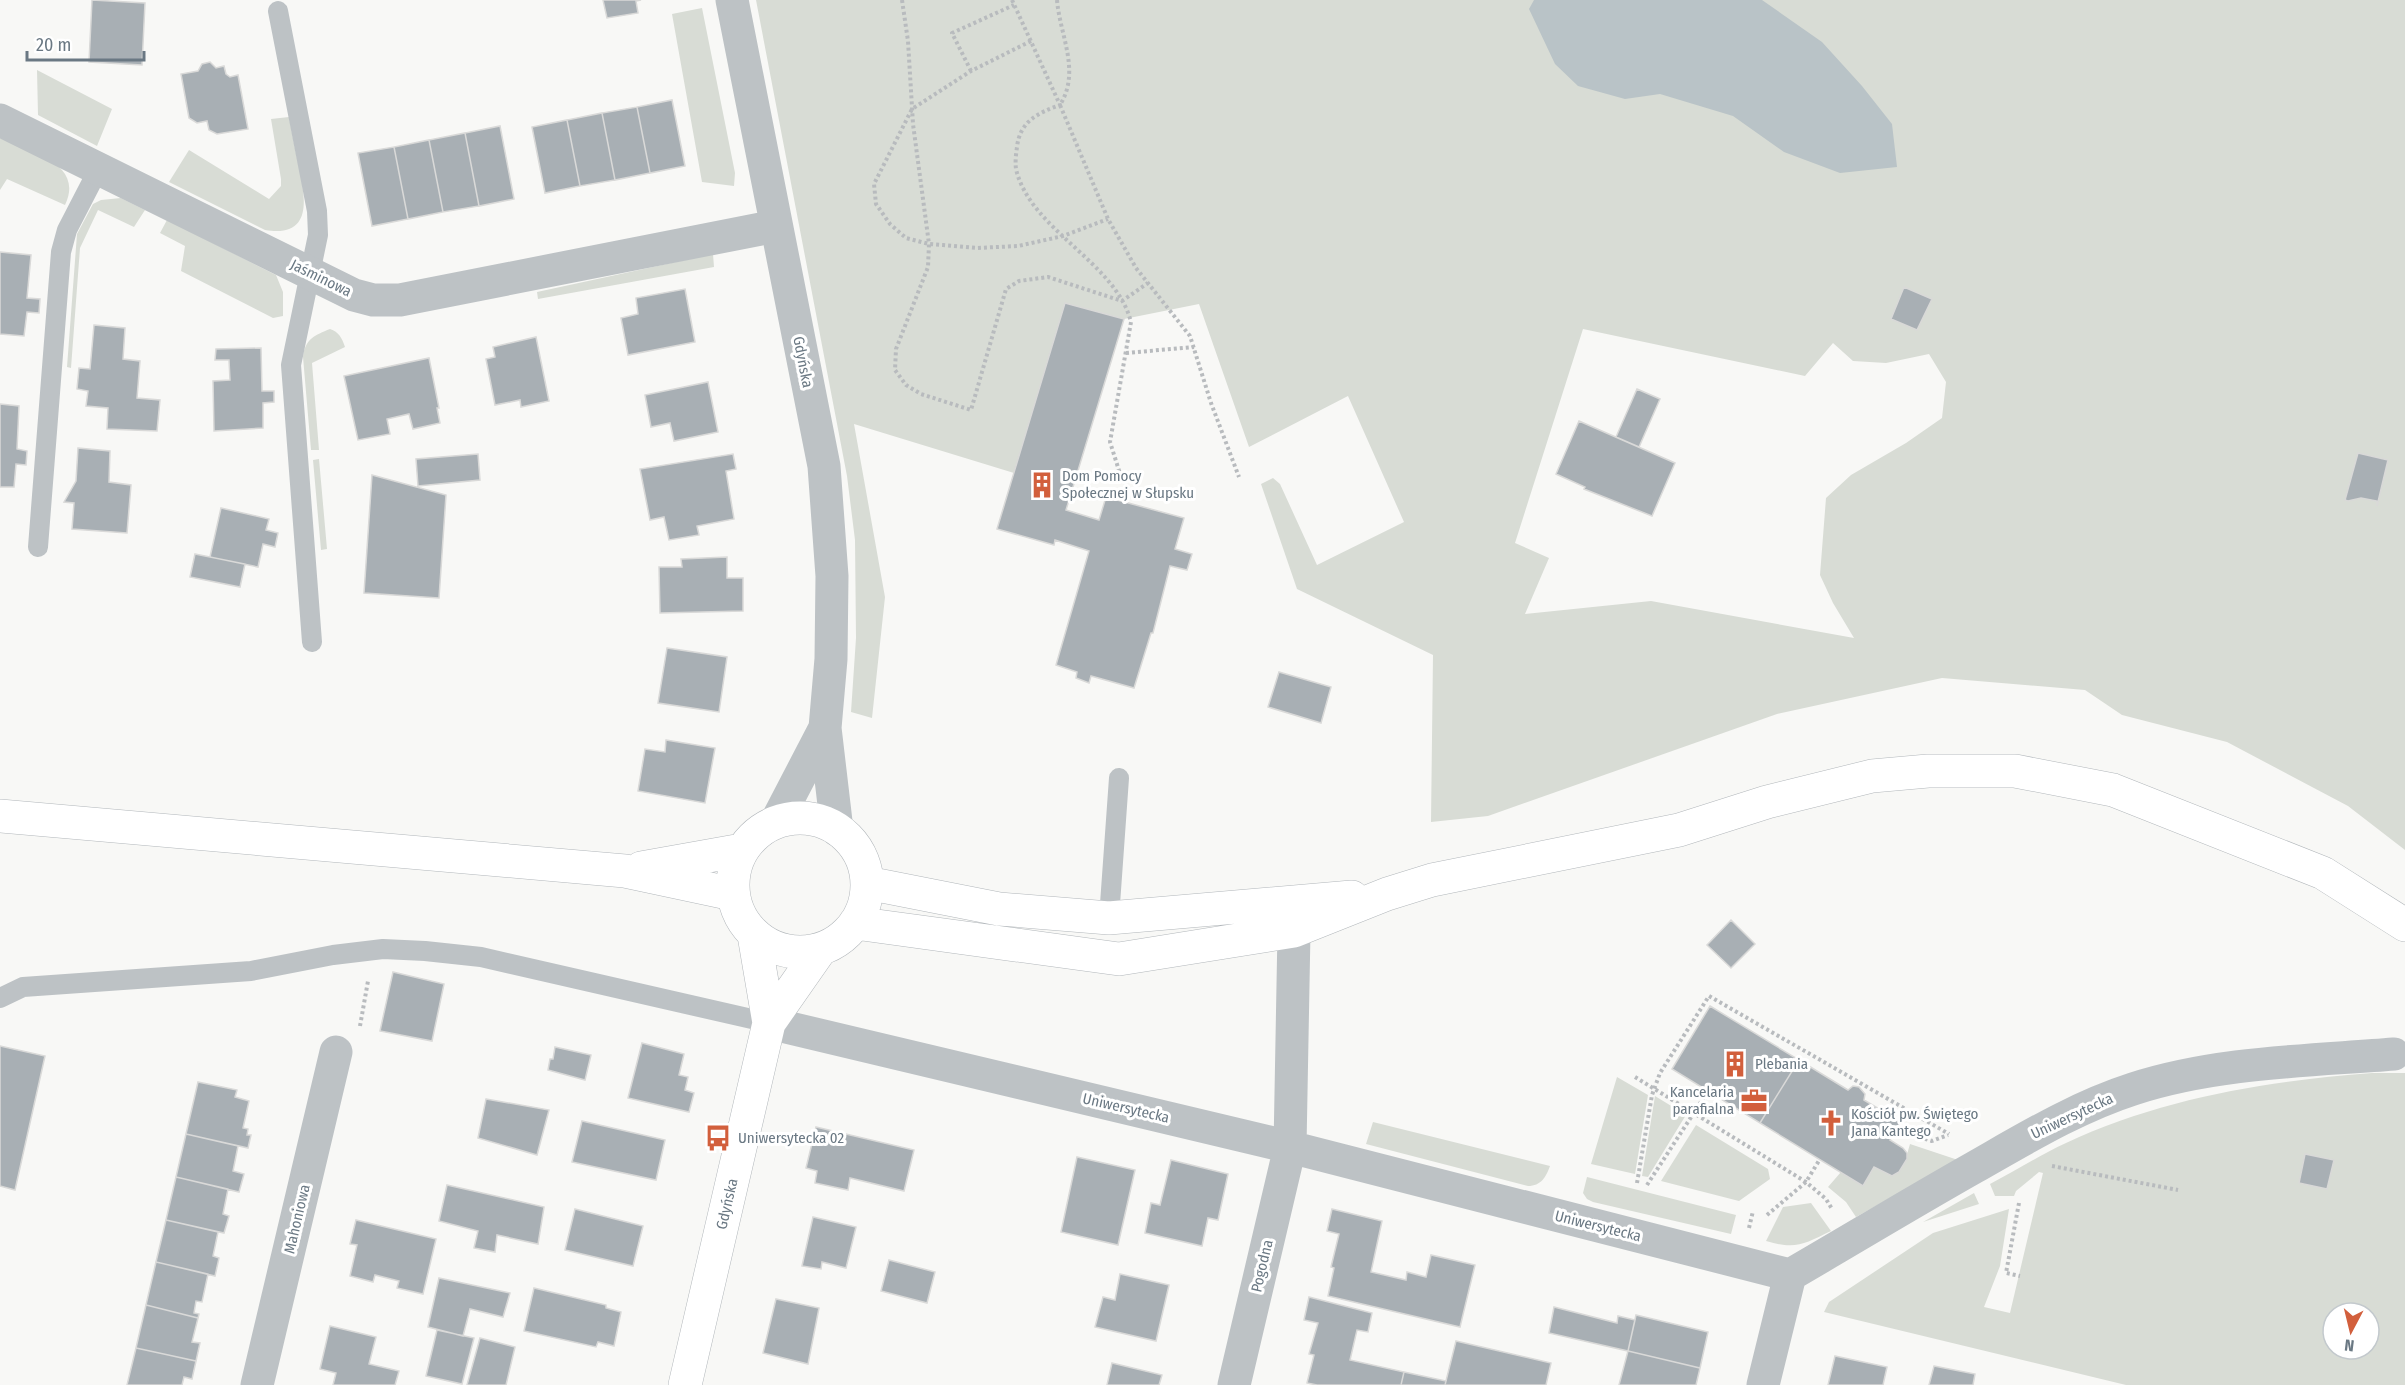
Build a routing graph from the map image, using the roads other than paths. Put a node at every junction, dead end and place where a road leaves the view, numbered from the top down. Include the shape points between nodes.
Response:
1 (732, 0) edge
2 (278, 11) dead end
3 (0, 120) edge
4 (98, 170) junction
5 (776, 226) junction
6 (309, 273) junction
7 (38, 547) dead end
8 (312, 642) dead end
9 (825, 728) junction
10 (1119, 778) dead end
11 (0, 816) edge
12 (776, 822) junction
13 (837, 830) junction
14 (742, 850) junction
15 (625, 871) junction
16 (867, 883) junction
17 (733, 894) junction
18 (1387, 894) junction
19 (1109, 918) junction
20 (855, 923) junction
21 (2405, 925) edge
22 (1293, 931) junction
23 (754, 935) junction
24 (819, 950) junction
25 (0, 998) edge
26 (769, 1023) junction
27 (347, 1042) road end
28 (2394, 1054) dead end
29 (1290, 1148) junction
30 (1790, 1275) junction
31 (257, 1385) edge
32 (685, 1385) edge
33 (1234, 1385) edge
34 (1763, 1385) edge

1 - 5 street, Gdyńska
2 - 6 lane via 318,211 318,235
3 - 4 street, Jaśminowa
4 - 6 street, Jaśminowa
4 - 7 lane via 67,230 61,252
5 - 6 street, Jaśminowa via 400,300 354,295
5 - 9 street, Gdyńska via 824,466 832,576
6 - 8 lane via 291,364
9 - 12 street, Gdyńska
9 - 13 street, Gdyńska
10 - 19 lane
11 - 15 main road
12 - 13 main road via 818,820
12 - 14 main road via 758,832
13 - 16 main road via 853,844 863,862
14 - 15 main road
14 - 17 main road via 734,871
15 - 17 main road
16 - 19 main road via 999,909
16 - 20 main road via 864,905
17 - 23 main road via 740,916
18 - 19 main road
18 - 21 main road via 1432,880 1679,830 1767,802 1872,776 1928,771 2015,771 2124,794 2323,873
18 - 22 main road
20 - 22 main road via 1119,959
20 - 24 main road via 840,939
22 - 29 street, Pogodna
23 - 24 main road via 774,947 797,952
23 - 26 main road, Gdyńska
24 - 26 main road, Gdyńska
25 - 26 lane via 23,987 251,971 374,950 425,951 481,957
26 - 29 street, Uniwersytecka
26 - 32 main road, Gdyńska
27 - 31 street, Mahoniowa
28 - 30 street, Uniwersytecka via 2172,1078 2090,1104
29 - 30 street, Uniwersytecka
29 - 33 street, Pogodna
30 - 34 street

